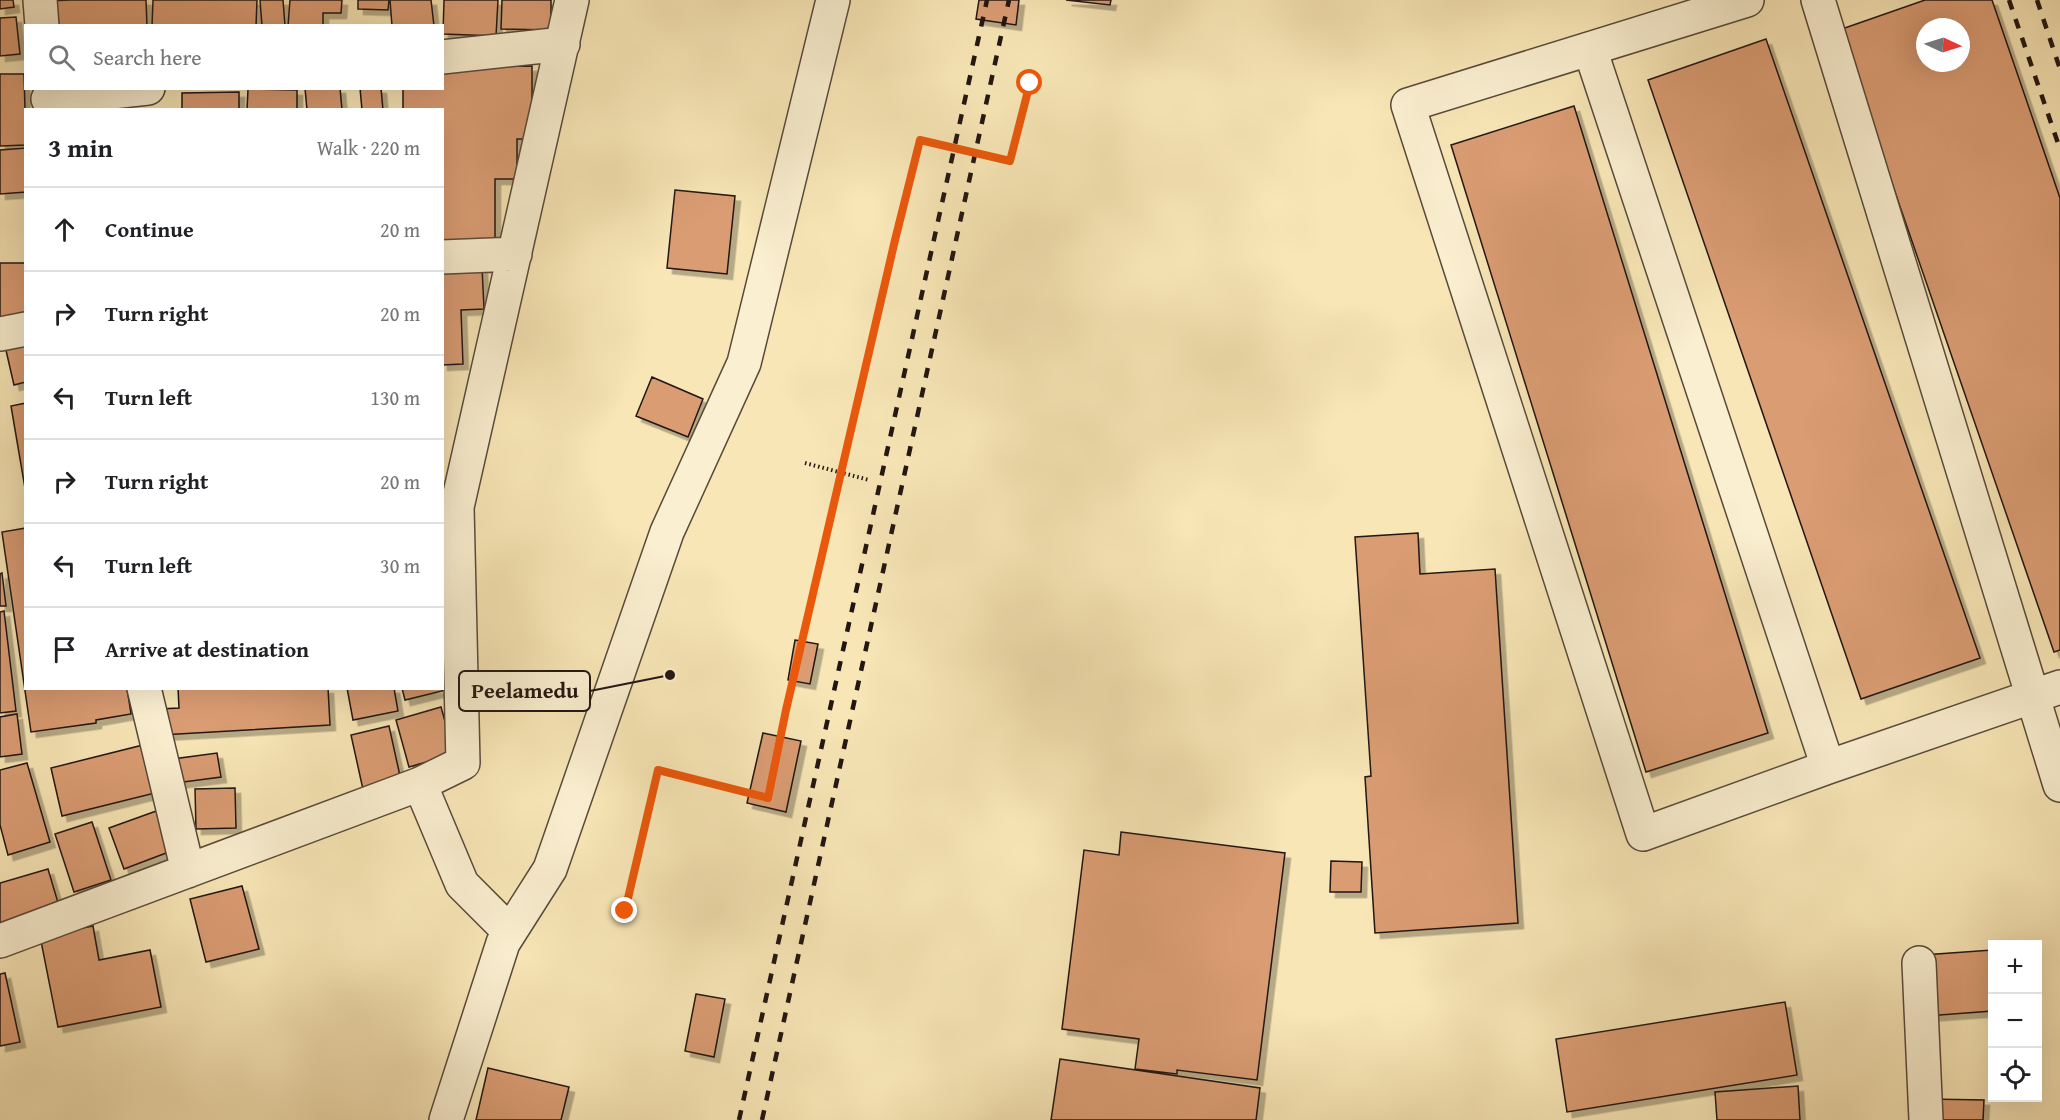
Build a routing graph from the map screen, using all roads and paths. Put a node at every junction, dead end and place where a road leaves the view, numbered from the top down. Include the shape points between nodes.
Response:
1 (40, 0) edge
2 (572, 0) edge
3 (833, 0) edge
4 (1747, 0) edge
5 (1818, 0) edge
6 (42, 24) edge
7 (563, 44) junction
8 (1590, 49) junction
9 (444, 57) edge
10 (1030, 83) dead end
11 (130, 90) edge
12 (48, 99) edge
13 (515, 254) junction
14 (444, 257) edge
15 (24, 330) edge
16 (0, 334) edge
17 (805, 463) dead end
18 (841, 472) junction
19 (869, 480) dead end
20 (144, 690) edge
21 (2046, 692) edge
22 (1828, 767) junction
23 (420, 784) junction
24 (2060, 785) edge
25 (188, 871) junction
26 (625, 911) dead end
27 (510, 932) junction
28 (0, 941) edge
29 (1918, 963) dead end
30 (446, 1120) edge
31 (1926, 1120) edge

1 - 6 street
2 - 7 street
3 - 27 street via 744,363 666,532 550,869
4 - 8 street
5 - 21 street
7 - 9 street
7 - 13 street
8 - 22 street
8 - 22 street via 1408,105 1643,834
10 - 18 path, bridge via 1010,161 920,140
11 - 12 street
13 - 14 street
13 - 23 street via 457,507 463,764
15 - 16 street
17 - 18 path
18 - 19 path
18 - 26 path via 768,798 658,770
20 - 25 street
21 - 22 street
21 - 24 street
23 - 25 street
23 - 27 street via 462,884
25 - 28 street
27 - 30 street via 503,943
29 - 31 street

